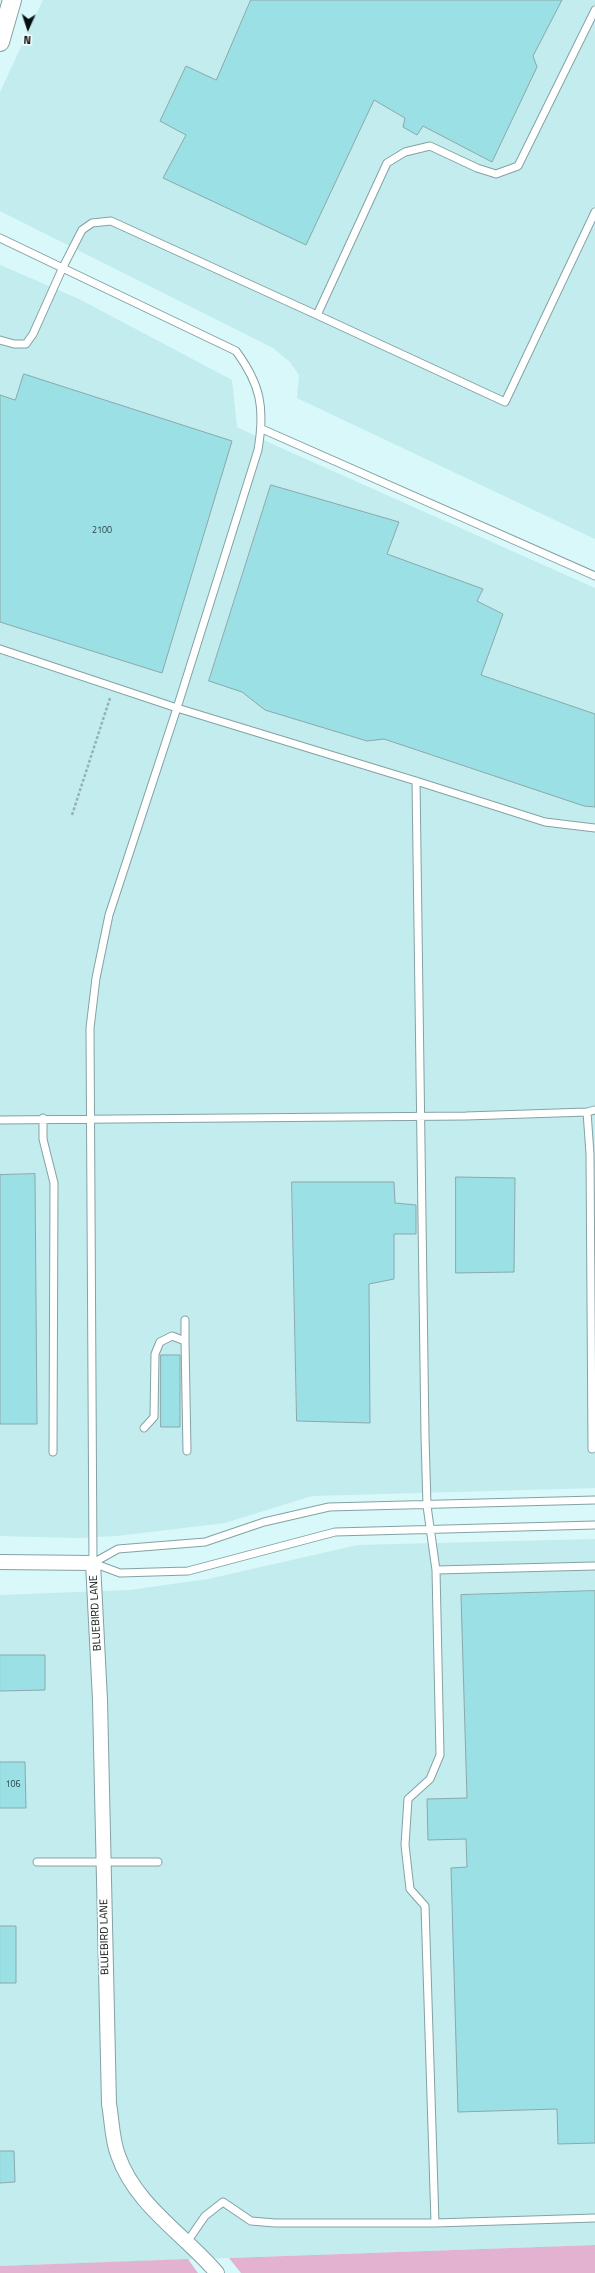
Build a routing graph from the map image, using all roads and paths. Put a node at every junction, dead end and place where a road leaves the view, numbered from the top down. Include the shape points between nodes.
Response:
1 (12, 0) edge
2 (20, 0) edge
3 (595, 10) edge
4 (2, 38) edge
5 (595, 212) edge
6 (0, 238) edge
7 (63, 267) junction
8 (317, 315) junction
9 (0, 340) edge
10 (262, 429) junction
11 (595, 576) edge
12 (0, 648) edge
13 (113, 686) junction
14 (177, 708) junction
15 (416, 780) junction
16 (72, 815) dead end
17 (595, 828) edge
18 (595, 1110) edge
19 (587, 1112) junction
20 (421, 1116) junction
21 (43, 1118) junction
22 (90, 1118) junction
23 (0, 1120) edge
24 (185, 1320) dead end
25 (185, 1342) junction
26 (144, 1428) dead end
27 (592, 1449) dead end
28 (188, 1451) dead end
29 (53, 1452) dead end
30 (595, 1500) edge
31 (427, 1506) junction
32 (595, 1525) edge
33 (431, 1529) junction
34 (0, 1562) edge
35 (93, 1563) junction
36 (595, 1566) edge
37 (436, 1570) junction
38 (37, 1862) dead end
39 (103, 1862) junction
40 (158, 1862) dead end
41 (595, 2218) edge
42 (435, 2223) junction
43 (187, 2242) junction
44 (217, 2273) edge

1 - 4 street
2 - 4 street
3 - 8 lane via 518,166 496,174 430,146 405,152 387,163
5 - 8 lane via 505,402
6 - 7 lane
7 - 8 lane via 82,230 92,223 111,221
7 - 9 lane via 26,344
7 - 10 lane via 236,351 251,372 262,409
10 - 11 lane
10 - 14 lane via 256,457
12 - 13 lane
13 - 14 lane
13 - 16 path
14 - 15 lane
14 - 22 lane via 107,922 90,1028
15 - 17 lane via 545,822
15 - 20 lane
18 - 19 lane
19 - 20 lane
19 - 27 lane via 590,1154
20 - 22 lane
20 - 31 lane
21 - 22 lane
21 - 23 lane
21 - 29 lane via 43,1139 54,1184
22 - 35 lane
24 - 25 lane
25 - 26 lane via 172,1336 160,1342 155,1354 154,1417
25 - 28 lane
30 - 31 lane
31 - 33 lane
31 - 35 lane via 329,1507 264,1522 205,1542 118,1549
32 - 33 lane
33 - 35 lane via 335,1532 188,1571 120,1573
33 - 37 lane
34 - 35 street
35 - 39 street, BLUEBIRD LANE via 100,1700
36 - 37 lane
37 - 42 lane via 440,1755 430,1779 408,1799 405,1845 410,1889 425,1906
38 - 39 lane
39 - 40 lane
39 - 43 street, BLUEBIRD LANE via 109,2104 118,2155 137,2191 163,2221
41 - 42 lane
42 - 43 lane via 269,2223 251,2221 223,2202 205,2216
43 - 44 street, BLUEBIRD LANE

